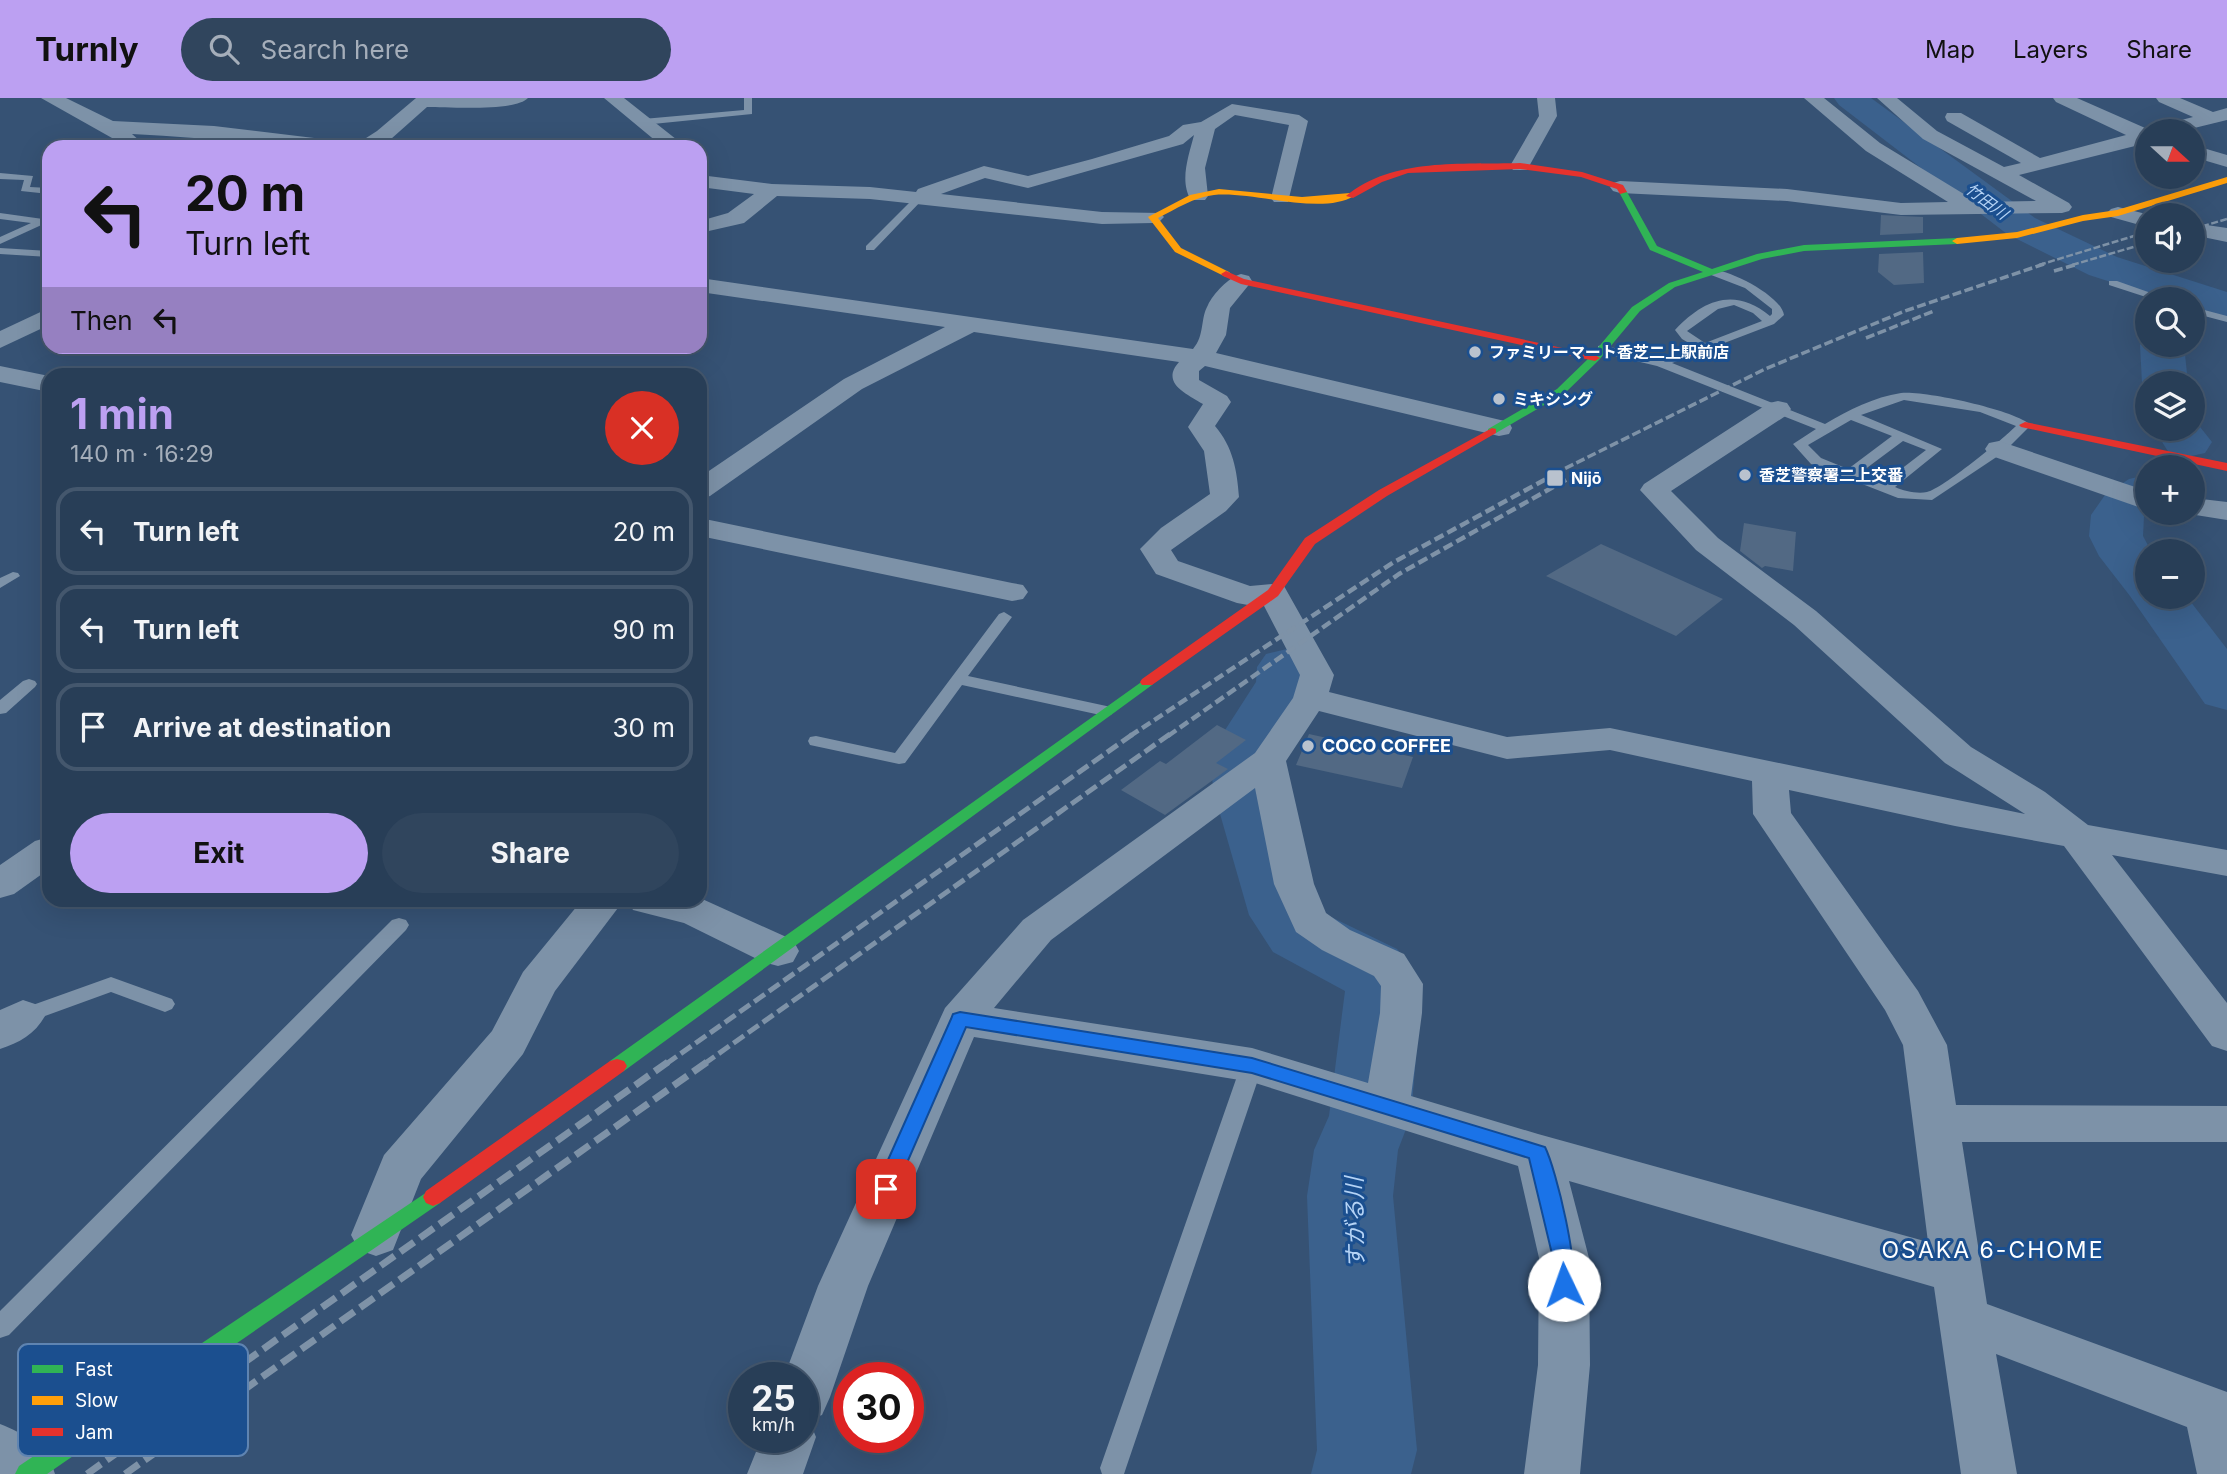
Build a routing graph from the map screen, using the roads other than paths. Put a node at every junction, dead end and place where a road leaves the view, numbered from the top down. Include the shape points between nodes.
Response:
1 (50, 98) edge
2 (98, 98) edge
3 (519, 98) edge
4 (613, 98) edge
5 (748, 98) edge
6 (1546, 98) edge
7 (1813, 98) edge
8 (1886, 98) edge
9 (2062, 98) edge
10 (2165, 98) edge
11 (74, 107) junction
12 (2219, 116) edge
13 (1954, 117) dead end
14 (643, 121) junction
15 (111, 127) junction
16 (1206, 127) junction
17 (2135, 129) edge
18 (2135, 139) edge
19 (128, 140) edge
20 (281, 140) edge
21 (375, 140) edge
22 (665, 140) edge
23 (2205, 155) edge
24 (2227, 161) edge
25 (707, 165) edge
26 (2039, 165) junction
27 (1520, 166) junction
28 (2001, 174) junction
29 (0, 176) edge
30 (2227, 180) edge
31 (708, 182) edge
32 (1620, 187) junction
33 (42, 190) edge
34 (772, 190) junction
35 (1198, 196) junction
36 (919, 198) junction
37 (1282, 198) junction
38 (2062, 207) junction
39 (1974, 208) junction
40 (2118, 213) junction
41 (0, 216) edge
42 (1153, 218) junction
43 (2083, 218) junction
44 (2135, 218) edge
45 (42, 222) edge
46 (42, 222) edge
47 (707, 225) edge
48 (2205, 231) edge
49 (2017, 235) junction
50 (2227, 235) edge
51 (0, 241) edge
52 (870, 248) dead end
53 (0, 251) edge
54 (42, 254) edge
55 (1710, 271) junction
56 (1241, 281) junction
57 (2113, 283) dead end
58 (707, 286) edge
59 (2135, 290) edge
60 (2205, 313) edge
61 (42, 319) edge
62 (2227, 319) edge
63 (1770, 322) junction
64 (972, 323) junction
65 (0, 341) edge
66 (1702, 346) junction
67 (1598, 354) junction
68 (1200, 357) junction
69 (1661, 363) junction
70 (0, 374) edge
71 (42, 383) edge
72 (1778, 409) junction
73 (1851, 415) junction
74 (2025, 425) junction
75 (1499, 428) junction
76 (1827, 429) junction
77 (1901, 436) junction
78 (1999, 449) junction
79 (2227, 467) edge
80 (1850, 474) junction
81 (707, 485) edge
82 (1885, 488) junction
83 (2135, 498) edge
84 (2205, 508) edge
85 (2227, 511) edge
86 (707, 529) edge
87 (1273, 593) junction
88 (1008, 605) joint
89 (958, 679) junction
90 (29, 684) dead end
91 (1310, 698) junction
92 (0, 709) edge
93 (1105, 711) junction
94 (816, 741) dead end
95 (1250, 773) junction
96 (1770, 775) junction
97 (2074, 833) junction
98 (42, 855) edge
99 (2225, 864) edge
100 (0, 884) edge
101 (598, 907) edge
102 (678, 907) edge
103 (399, 925) dead end
104 (778, 951) junction
105 (165, 1004) dead end
106 (8, 1018) edge
107 (960, 1019) junction
108 (2227, 1034) edge
109 (1252, 1065) junction
110 (1375, 1103) junction
111 (1936, 1123) junction
112 (2227, 1124) edge
113 (1538, 1153) junction
114 (376, 1235) junction
115 (1960, 1295) junction
116 (0, 1327) edge
117 (210, 1344) edge
118 (816, 1362) edge
119 (783, 1453) edge
120 (39, 1456) edge
121 (21, 1468) edge
122 (1113, 1468) dead end
123 (775, 1474) edge
124 (1552, 1474) edge
125 (1989, 1474) edge
126 (2225, 1474) edge

1 - 11 street
2 - 11 street
3 - 21 street via 422,102
4 - 14 street
5 - 14 lane via 749,112
6 - 27 street via 1548,116
7 - 39 street via 1873,148
8 - 28 street via 1930,135
9 - 17 street
10 - 12 street
11 - 15 street
13 - 26 street
14 - 22 street
15 - 19 street
15 - 20 street
16 - 35 street via 1195,168
16 - 36 street via 1190,129 1176,140 1028,182 984,172 927,191
16 - 37 street via 1232,109 1299,121
18 - 26 street
23 - 24 street
25 - 31 street via 713,168
26 - 28 street
27 - 32 street via 1582,175
27 - 37 street via 1407,170 1337,200
28 - 38 street
29 - 33 lane via 30,178 24,189
30 - 40 street
31 - 34 street
32 - 39 street via 1787,195 1901,209
32 - 55 street via 1653,248
34 - 36 street
34 - 47 street via 736,218
35 - 37 street via 1218,192
35 - 42 street
36 - 42 street via 1102,218
36 - 52 lane
38 - 39 street
38 - 43 street
39 - 49 street
40 - 43 street
40 - 44 street
41 - 45 lane
42 - 56 street via 1178,250
43 - 49 street
46 - 51 lane
48 - 50 street
49 - 55 street via 1967,242 1804,248
53 - 54 lane
55 - 63 lane via 1749,286 1777,307 1778,316
55 - 67 street via 1672,285 1636,309
56 - 67 street
56 - 68 street via 1218,307 1217,332
57 - 59 lane
58 - 64 street
60 - 62 lane
61 - 65 street
63 - 66 lane
63 - 66 lane via 1758,310 1738,302 1717,302 1681,330
64 - 68 street
64 - 81 street via 853,384
66 - 69 lane
67 - 69 lane
67 - 75 street via 1561,391
68 - 75 street
68 - 87 street via 1186,369 1186,383 1218,402 1201,427 1214,439 1221,457 1224,497 1206,514 1172,530 1154,549 1167,567 1206,582 1248,596
69 - 72 lane
70 - 71 street
72 - 76 lane
72 - 97 street via 1654,490 1707,544 1805,618 1958,755
73 - 74 lane via 1904,396 1983,409
73 - 76 lane
73 - 77 lane
74 - 78 lane
74 - 79 street
75 - 87 street via 1310,541
76 - 80 lane via 1800,444 1816,461
77 - 80 lane
77 - 82 lane via 1935,449
78 - 82 lane via 1932,496 1903,495
78 - 83 street
80 - 82 lane
84 - 85 street
86 - 88 street
87 - 91 street via 1317,676
87 - 93 street
88 - 89 lane
89 - 93 lane
89 - 94 lane via 898,759
90 - 92 lane
91 - 95 street
91 - 96 street via 1507,748 1610,739
93 - 104 street
95 - 107 street via 1037,930
95 - 110 street via 1310,922 1389,965 1402,984 1402,1013
96 - 97 street via 1955,814
96 - 111 street via 1772,814 1903,1002 1925,1045
97 - 99 street
97 - 108 street
98 - 100 street
101 - 114 street via 538,984 508,1042 401,1169
102 - 104 street
103 - 116 lane
104 - 114 street
105 - 106 lane via 111,984
107 - 109 street
107 - 118 street via 843,1286
109 - 110 street
109 - 122 lane
110 - 113 street
111 - 112 street
111 - 115 street
113 - 115 street
113 - 124 street via 1564,1258 1564,1365
114 - 117 street
115 - 125 street
115 - 126 street via 2211,1411
119 - 123 street
120 - 121 street

